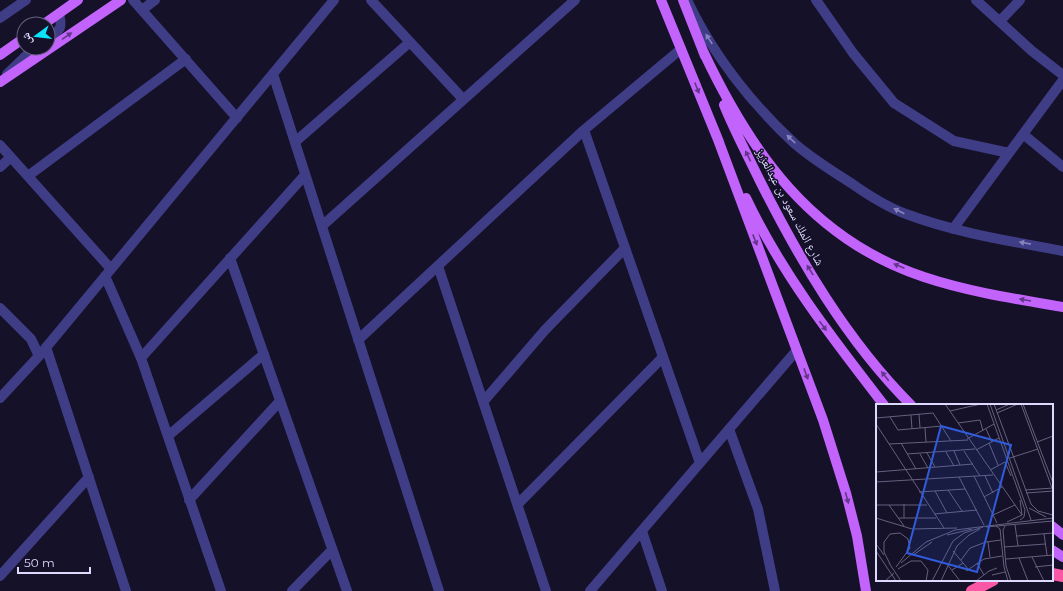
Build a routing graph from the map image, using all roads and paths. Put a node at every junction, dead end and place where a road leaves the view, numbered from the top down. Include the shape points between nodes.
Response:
1 (26, 0) edge
2 (78, 0) edge
3 (121, 0) edge
4 (133, 0) edge
5 (155, 0) edge
6 (334, 0) edge
7 (371, 0) edge
8 (575, 0) edge
9 (661, 0) edge
10 (681, 0) edge
11 (687, 0) edge
12 (816, 0) edge
13 (976, 0) edge
14 (1020, 0) edge
15 (142, 10) junction
16 (58, 14) junction
17 (55, 16) edge
18 (0, 18) edge
19 (1000, 21) junction
20 (56, 32) edge
21 (410, 42) junction
22 (16, 44) edge
23 (681, 49) junction
24 (703, 51) junction
25 (0, 55) edge
26 (26, 56) edge
27 (186, 59) junction
28 (273, 74) junction
29 (1063, 75) edge
30 (1063, 80) edge
31 (0, 81) edge
32 (463, 99) junction
33 (237, 118) junction
34 (584, 130) junction
35 (1023, 134) junction
36 (717, 138) junction
37 (295, 142) junction
38 (0, 145) edge
39 (1009, 153) junction
40 (11, 157) junction
41 (0, 167) edge
42 (1063, 167) edge
43 (305, 175) junction
44 (28, 176) junction
45 (322, 226) junction
46 (953, 229) junction
47 (625, 248) junction
48 (1063, 251) edge
49 (230, 258) junction
50 (438, 266) junction
51 (108, 273) junction
52 (1063, 307) edge
53 (0, 308) edge
54 (358, 340) junction
55 (46, 347) junction
56 (797, 350) junction
57 (264, 354) junction
58 (39, 356) junction
59 (663, 357) junction
60 (141, 358) junction
61 (0, 398) edge
62 (280, 401) junction
63 (483, 402) junction
64 (883, 404) edge
65 (910, 404) edge
66 (729, 429) junction
67 (168, 436) junction
68 (700, 463) junction
69 (89, 477) junction
70 (189, 500) junction
71 (518, 504) junction
72 (1053, 527) edge
73 (642, 531) junction
74 (1063, 534) edge
75 (332, 550) junction
76 (1053, 551) edge
77 (1063, 557) edge
78 (1053, 574) edge
79 (0, 576) edge
80 (1063, 576) edge
81 (991, 581) edge
82 (126, 591) edge
83 (221, 591) edge
84 (292, 591) edge
85 (346, 591) edge
86 (438, 591) edge
87 (546, 591) edge
88 (590, 591) edge
89 (662, 591) edge
90 (775, 591) edge
91 (866, 591) edge
92 (972, 591) edge

1 - 18 street
2 - 16 main road
31 -> 3 main road
4 - 15 street
5 - 15 street
6 - 28 street
7 - 21 street
8 - 32 street
9 - 23 main road
10 - 24 main road, شارع الملك سعود بن عبدالعزيز
46 -> 11 street via 905,214 866,194 795,143 762,111 737,81 708,38
12 - 39 street via 853,53 894,103 954,141
13 - 19 street
14 - 19 street
15 - 27 street
16 - 17 main road
16 - 20 street via 61,24
19 - 29 street
21 - 32 street
21 - 37 street
22 - 25 main road
23 - 34 street
23 -> 36 main road
52 -> 24 main road via 964,288 923,276 877,257 841,236 808,209 761,153 739,121
65 -> 24 main road, شارع الملك سعود بن عبدالعزيز via 894,388 844,324 798,251 774,210 729,118
26 - 31 street
27 - 33 street
27 - 44 street
28 - 33 street
28 - 37 street
30 - 35 street
32 - 45 street
33 - 51 street
34 - 47 street
34 - 50 street
35 - 39 street
35 - 42 street
36 -> 56 main road
36 -> 64 main road via 780,262 822,324
37 - 43 street
38 - 40 street
39 - 46 street
40 - 41 street
40 - 44 street
43 - 45 street
43 - 49 street
44 - 51 street
45 - 54 street
48 -> 46 street
47 - 59 street
47 - 63 street via 545,330
49 - 57 street
49 - 60 street
50 - 54 street
50 - 63 street
51 - 55 street
51 - 60 street
53 - 58 street via 31,339
54 - 86 street
55 - 58 street
55 - 69 street
56 - 66 street
56 -> 91 main road via 846,493 857,536
57 - 62 street
57 - 67 street
58 - 61 street
59 - 68 street
59 - 71 street
60 - 67 street
62 - 70 street
62 - 75 street
63 - 71 street
66 - 68 street
66 - 90 street via 758,509
67 - 70 street
68 - 73 street
69 - 79 street
69 - 82 street
70 - 83 street
71 - 87 street
72 - 74 main road
73 - 88 street
73 - 89 street
75 - 84 street
75 - 85 street
76 - 77 main road
78 - 80 highway
81 - 92 highway

